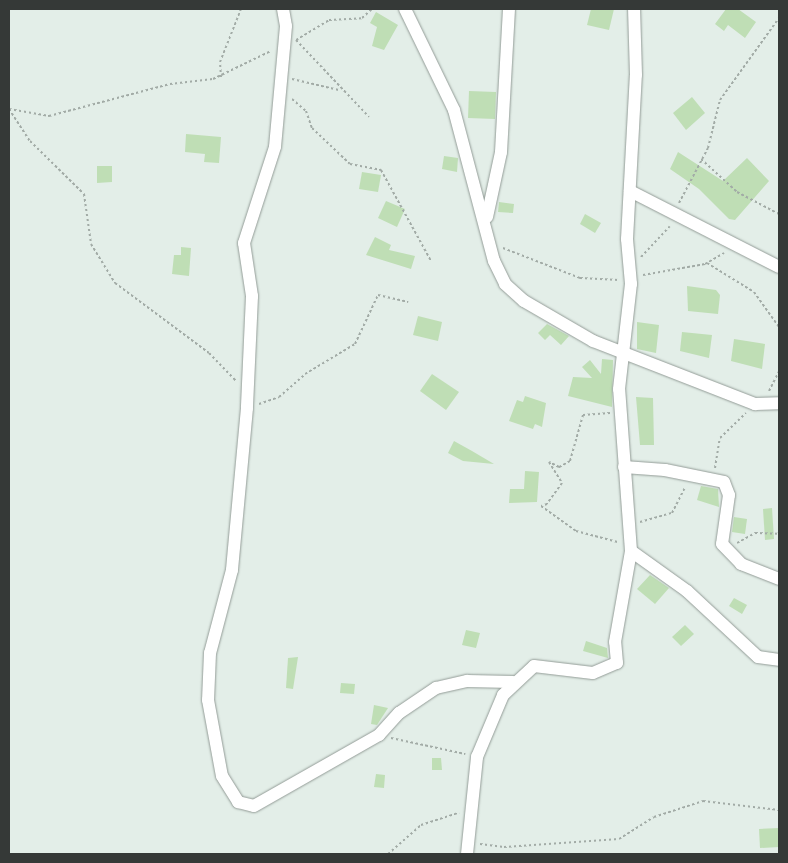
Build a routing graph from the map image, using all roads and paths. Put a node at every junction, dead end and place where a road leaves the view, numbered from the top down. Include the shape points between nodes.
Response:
1 (241, 9) edge
2 (283, 9) edge
3 (372, 9) edge
4 (405, 9) edge
5 (509, 9) edge
6 (634, 9) edge
7 (779, 18) edge
8 (286, 26) junction
9 (290, 42) junction
10 (221, 77) junction
11 (281, 78) junction
12 (339, 90) junction
13 (280, 91) junction
14 (9, 109) edge
15 (369, 117) dead end
16 (701, 159) junction
17 (630, 191) junction
18 (676, 212) junction
19 (779, 214) edge
20 (488, 225) junction
21 (738, 246) junction
22 (431, 261) dead end
23 (707, 263) junction
24 (779, 267) edge
25 (630, 279) junction
26 (408, 302) dead end
27 (779, 327) edge
28 (624, 355) junction
29 (779, 371) edge
30 (247, 393) junction
31 (779, 403) edge
32 (759, 404) junction
33 (247, 408) junction
34 (622, 415) junction
35 (624, 467) junction
36 (696, 474) junction
37 (716, 478) junction
38 (630, 524) junction
39 (779, 534) edge
40 (724, 547) junction
41 (631, 548) junction
42 (779, 579) edge
43 (779, 660) edge
44 (513, 682) junction
45 (379, 735) junction
46 (477, 757) junction
47 (471, 809) junction
48 (779, 810) edge
49 (467, 848) edge
50 (388, 854) edge

1 - 10 path via 222,55
2 - 8 street
3 - 9 path via 362,18 329,20
4 - 20 street via 454,110
5 - 20 street via 501,152
6 - 17 street via 636,75
7 - 16 path via 720,100
8 - 9 street
8 - 9 path
9 - 10 path
9 - 11 street
9 - 12 path via 335,79
10 - 14 path via 170,84 49,116
11 - 12 path
11 - 13 street
12 - 15 path via 364,107
13 - 22 path via 302,106 312,128 350,164 381,170
13 - 30 street via 275,147 244,243 252,296
14 - 30 path via 30,141 84,194 91,244 114,283 209,353
16 - 18 path
16 - 19 path via 737,192
17 - 18 street
17 - 25 street
18 - 21 street
18 - 25 path via 662,238 640,258
20 - 25 path via 502,248 555,270
20 - 28 street via 494,261 505,284 524,301
21 - 23 path
21 - 24 street
23 - 25 path
23 - 27 path via 754,292
25 - 28 street via 621,339
26 - 33 path via 378,295 355,344 305,374 279,397
28 - 32 street
28 - 34 street via 619,389
29 - 32 path
30 - 33 street
31 - 32 street
32 - 37 path via 720,438 715,453
33 - 45 street via 232,570 210,653 208,700 222,776 238,802 254,806
34 - 35 street
34 - 41 path via 583,414 570,461 559,467 549,462 562,483 547,504 541,506 576,531
35 - 36 street
35 - 38 street
36 - 37 street
36 - 38 path via 672,513
37 - 40 street via 729,488
38 - 41 street
39 - 40 path via 755,534
40 - 42 street via 741,564
41 - 43 street via 687,591 758,657
41 - 44 street via 615,642 617,663 592,672 534,666
44 - 45 street via 467,681 436,688 399,712
44 - 46 street via 496,707
45 - 46 path
46 - 47 street
47 - 49 street
47 - 50 path via 421,825
48 - 49 path via 703,801 654,817 620,839

